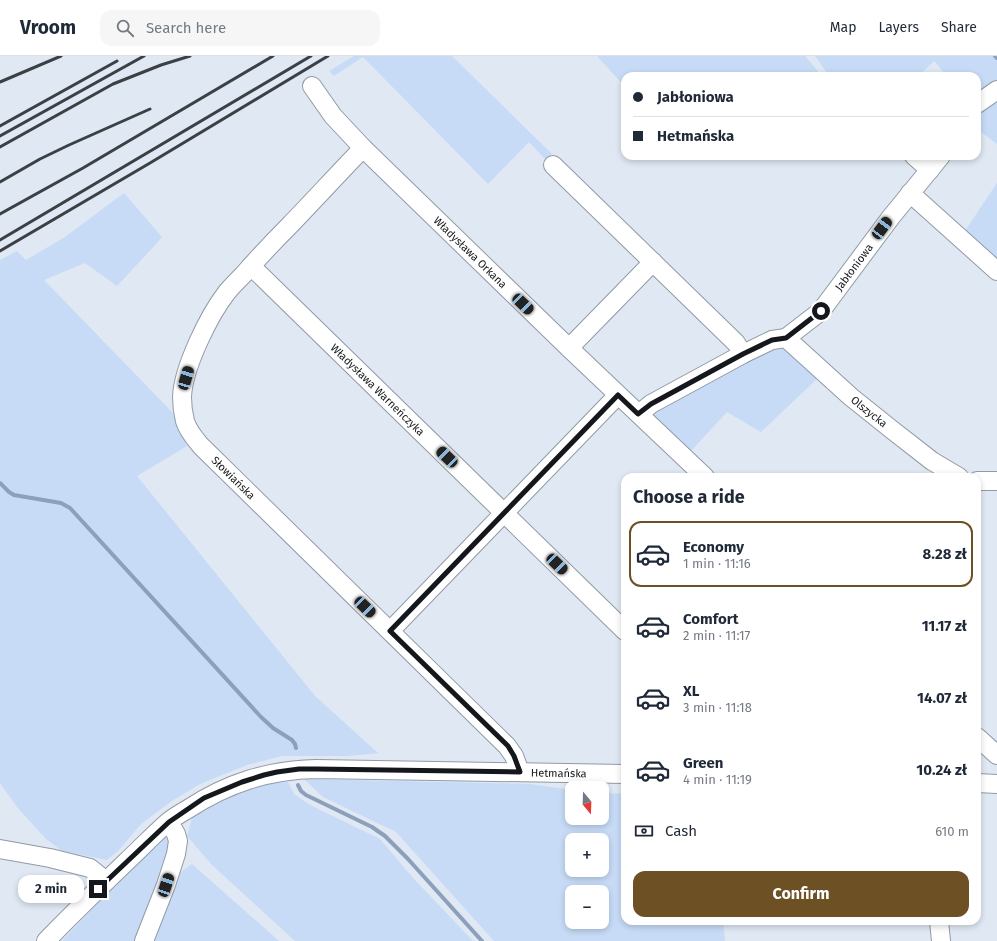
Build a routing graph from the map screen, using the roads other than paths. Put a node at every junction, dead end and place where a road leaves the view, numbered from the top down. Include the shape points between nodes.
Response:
1 (312, 86) dead end
2 (997, 90) edge
3 (981, 101) edge
4 (363, 148) junction
5 (919, 160) edge
6 (938, 160) edge
7 (553, 165) dead end
8 (930, 170) junction
9 (910, 193) junction
10 (653, 262) junction
11 (251, 266) junction
12 (997, 271) edge
13 (786, 338) junction
14 (569, 348) junction
15 (743, 354) junction
16 (618, 395) junction
17 (638, 414) junction
18 (700, 473) edge
19 (953, 473) edge
20 (981, 481) edge
21 (997, 481) edge
22 (504, 513) junction
23 (621, 627) edge
24 (390, 631) junction
25 (981, 740) edge
26 (997, 755) edge
27 (520, 772) junction
28 (621, 774) edge
29 (981, 783) edge
30 (997, 784) edge
31 (169, 822) junction
32 (0, 849) edge
33 (106, 881) junction
34 (939, 925) edge
35 (46, 941) edge
36 (144, 941) edge
37 (941, 941) edge

1 - 4 street, Władysława Orkana via 333,116
2 - 3 street
4 - 11 street, Słowiańska
4 - 14 street, Władysława Orkana
5 - 8 street
6 - 8 street, Jabłoniowa
7 - 10 street
8 - 9 street, Jabłoniowa
9 - 12 street
9 - 13 street, Jabłoniowa via 821,311
10 - 14 street
10 - 15 street via 736,343
11 - 22 street, Władysława Warneńczyka
11 - 24 street, Słowiańska via 220,302 194,353 182,396 188,429 201,446
13 - 15 street via 772,340
13 - 19 street, Olszycka via 851,397 932,461
14 - 16 street, Władysława Orkana
15 - 17 street via 651,404
16 - 17 street, Władysława Orkana
16 - 22 street
17 - 18 street, Władysława Orkana
20 - 21 street
22 - 23 street, Władysława Warneńczyka
22 - 24 street
24 - 27 street, Słowiańska via 508,746
25 - 26 street
27 - 28 street, Hetmańska
27 - 31 street, Hetmańska via 316,769 277,772 242,782 204,798
29 - 30 street
31 - 33 street, Hetmańska
31 - 36 street via 178,841 176,854
32 - 33 street via 90,868
33 - 35 street, Hetmańska
34 - 37 street

